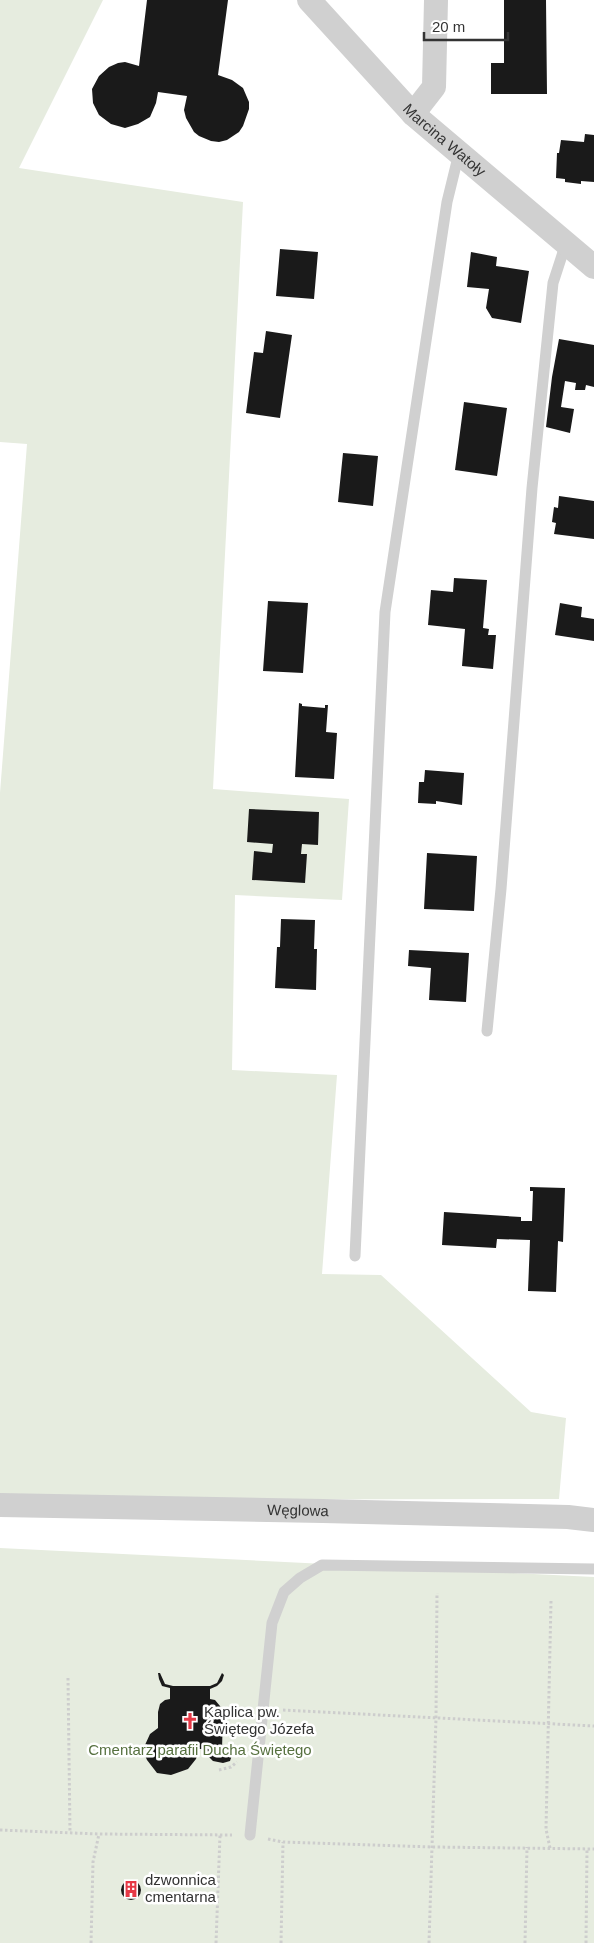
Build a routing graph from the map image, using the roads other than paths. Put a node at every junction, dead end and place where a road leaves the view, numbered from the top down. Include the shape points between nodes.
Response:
1 (309, 0) edge
2 (436, 0) edge
3 (413, 114) junction
4 (460, 153) junction
5 (566, 243) junction
6 (594, 267) edge
7 (487, 1031) dead end
8 (356, 1256) dead end
9 (0, 1505) edge
10 (594, 1520) edge
11 (594, 1569) edge
12 (250, 1835) road end

1 - 3 street, Marcina Watoły
2 - 3 street via 434,87
3 - 4 street, Marcina Watoły
4 - 5 street, Marcina Watoły
4 - 8 lane via 447,202 385,612
5 - 6 street, Marcina Watoły
5 - 7 lane via 553,283 532,488
9 - 10 street, Węglowa
11 - 12 lane via 322,1565 300,1578 284,1592 272,1623

